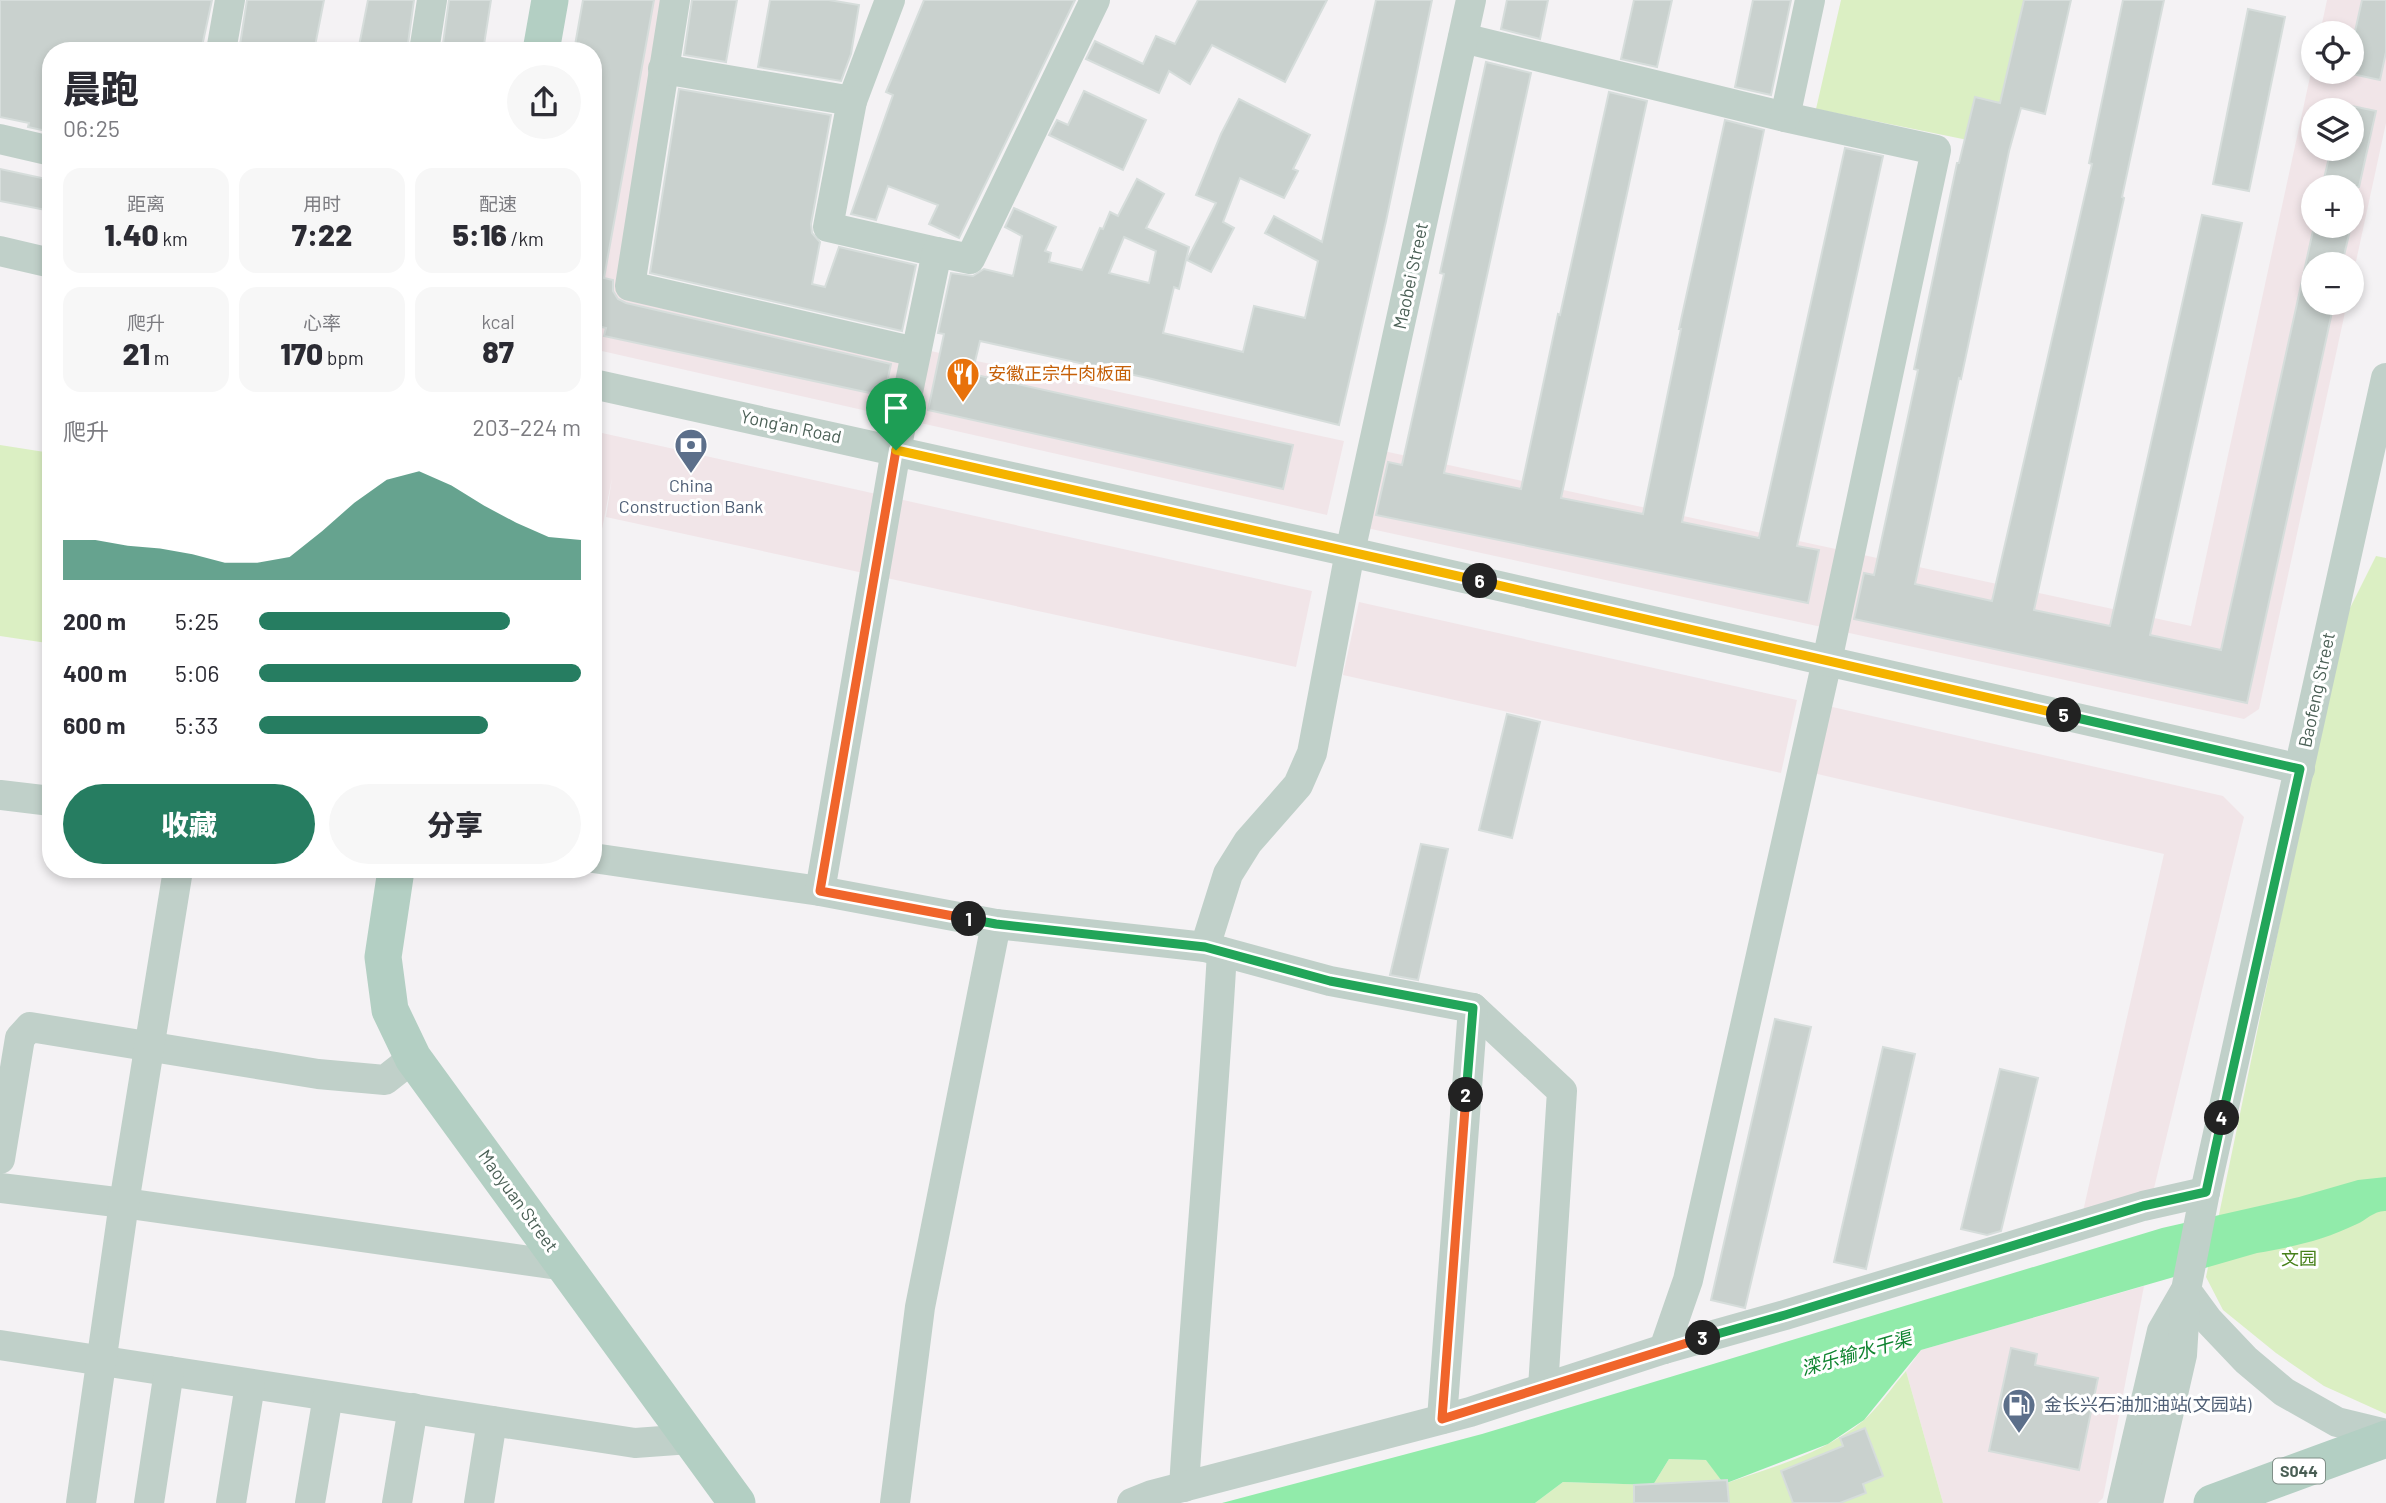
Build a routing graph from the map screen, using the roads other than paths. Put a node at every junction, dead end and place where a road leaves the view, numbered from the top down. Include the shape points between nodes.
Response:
1 (230, 0) edge
2 (432, 0) edge
3 (550, 0) edge
4 (675, 0) edge
5 (890, 0) edge
6 (1095, 0) edge
7 (1471, 0) edge
8 (1811, 0) edge
9 (1463, 38) junction
10 (223, 42) edge
11 (425, 42) edge
12 (543, 42) edge
13 (663, 69) junction
14 (852, 101) junction
15 (1785, 117) junction
16 (0, 139) edge
17 (42, 149) edge
18 (0, 251) edge
19 (937, 251) junction
20 (42, 260) edge
21 (916, 352) junction
22 (2386, 378) edge
23 (602, 386) edge
24 (896, 450) junction
25 (1350, 552) junction
26 (1827, 661) junction
27 (2300, 769) junction
28 (0, 795) edge
29 (42, 800) edge
30 (602, 859) edge
31 (177, 878) edge
32 (395, 878) edge
33 (820, 891) junction
34 (996, 924) junction
35 (1214, 950) junction
36 (1473, 1008) junction
37 (149, 1047) junction
38 (413, 1058) junction
39 (0, 1159) edge
40 (0, 1188) edge
41 (2206, 1192) junction
42 (124, 1203) junction
43 (565, 1266) junction
44 (2186, 1290) junction
45 (0, 1345) edge
46 (1664, 1349) junction
47 (102, 1361) junction
48 (169, 1371) junction
49 (250, 1385) junction
50 (1543, 1388) junction
51 (328, 1396) junction
52 (413, 1408) junction
53 (1442, 1419) junction
54 (492, 1421) junction
55 (2386, 1436) edge
56 (690, 1439) junction
57 (1184, 1487) junction
58 (81, 1503) edge
59 (149, 1503) edge
60 (231, 1503) edge
61 (310, 1503) edge
62 (397, 1503) edge
63 (479, 1503) edge
64 (737, 1503) edge
65 (895, 1503) edge
66 (1132, 1503) edge
67 (2122, 1503) edge
68 (2148, 1503) edge
69 (2212, 1503) edge

1 - 10 street
2 - 11 street
3 - 12 main road
4 - 13 street
5 - 14 street
6 - 19 street via 970,259
7 - 9 street, Maobei Street
8 - 15 street
9 - 15 street
9 - 25 street, Maobei Street
13 - 14 street
13 - 21 street via 630,286
14 - 19 street via 828,227
15 - 26 street via 1937,150
16 - 17 street
18 - 20 street
19 - 21 street
21 - 24 street
22 - 27 street, Baofeng Street
23 - 24 street, Yong'an Road
24 - 25 street, Yong'an Road
24 - 33 street
25 - 26 street, Yong'an Road
25 - 35 street, Maobei Street via 1312,753 1298,785 1248,842 1228,874
26 - 27 street, Yong'an Road
26 - 46 street via 1688,1280
27 - 41 street, Baofeng Street
28 - 29 street
30 - 33 street
31 - 37 street
32 - 38 main road, Maoyuan Street via 383,957 390,1010
33 - 34 street
34 - 35 street
34 - 65 street via 920,1307
35 - 36 street via 1330,981
35 - 57 street, Maobei Street via 1211,1138
36 - 50 street via 1562,1091
36 - 53 street
37 - 38 street via 385,1080
37 - 39 street via 30,1027 20,1038
37 - 42 street
38 - 43 main road, Maoyuan Street
40 - 42 street
41 - 44 street, Baofeng Street
41 - 46 street via 2143,1206
42 - 43 street
42 - 47 street
43 - 56 main road, Maoyuan Street
44 - 55 street via 2246,1360 2284,1392 2337,1422
44 - 67 street, Baofeng Street via 2162,1331
44 - 68 street, Baofeng Street via 2182,1355
45 - 47 street
46 - 50 street
47 - 48 street
47 - 58 street
48 - 49 street
48 - 59 street
49 - 51 street
49 - 60 street
50 - 53 street
51 - 52 street
51 - 61 street
52 - 54 street
52 - 62 street
53 - 57 street
54 - 56 street via 635,1443
54 - 63 street
55 - 69 main road, S044
56 - 64 main road, Maoyuan Street
57 - 66 street

